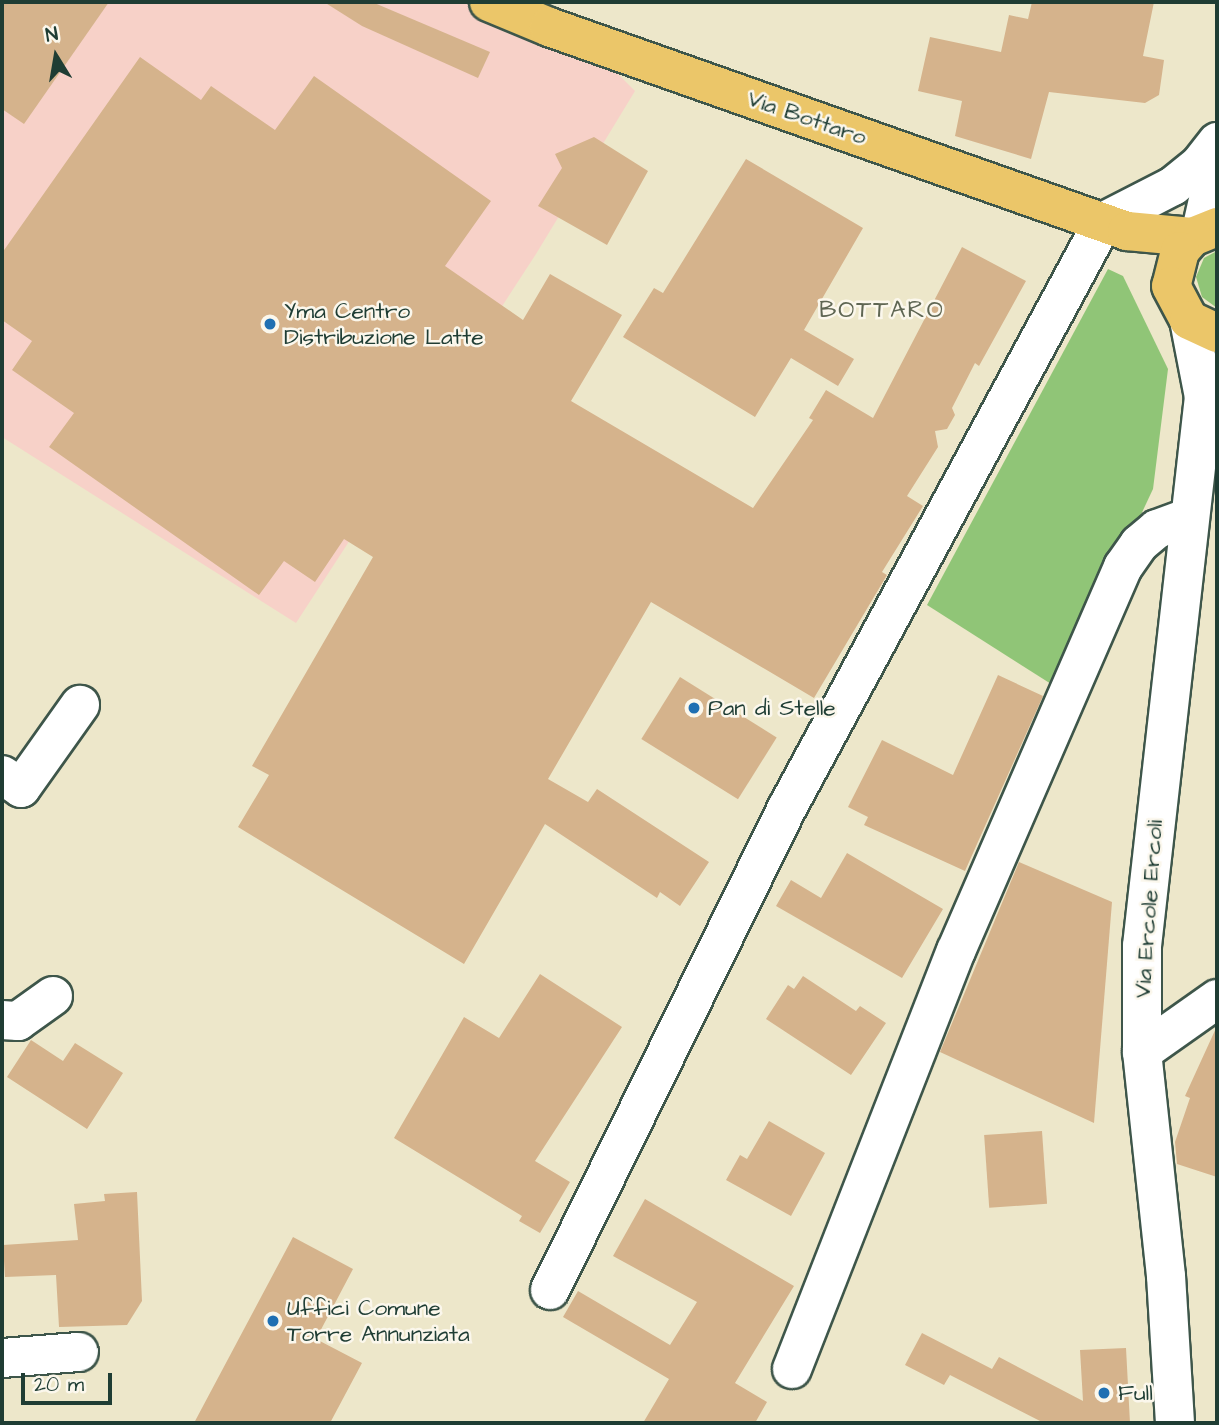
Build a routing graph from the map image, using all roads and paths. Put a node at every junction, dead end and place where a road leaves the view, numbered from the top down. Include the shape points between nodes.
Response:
1 (489, 2) edge
2 (1217, 142) edge
3 (1217, 160) edge
4 (1115, 226) junction
5 (1203, 232) edge
6 (1171, 285) junction
7 (1203, 327) edge
8 (1211, 387) edge
9 (1188, 518) junction
10 (80, 705) dead end
11 (2, 775) edge
12 (53, 996) dead end
13 (1217, 999) edge
14 (2, 1020) edge
15 (1142, 1052) junction
16 (550, 1290) dead end
17 (79, 1352) dead end
18 (2, 1358) edge
19 (792, 1369) dead end
20 (1175, 1423) edge

1 - 4 main road, Via Bottaro
2 - 4 street via 1200,164
3 - 5 street
4 - 5 main road, Via Bottaro
4 - 6 main road
4 - 16 street via 787,808
5 - 6 main road via 1172,268
6 - 7 main road
7 - 8 street, Via Ercole Ercoli
8 - 9 street, Via Ercole Ercoli
9 - 15 street, Via Ercole Ercoli via 1142,946
9 - 19 street via 1157,529 1123,567 956,951
10 - 11 street via 21,788
12 - 14 street via 18,1021
13 - 15 street
15 - 20 street, Via Ercole Ercoli via 1166,1276
17 - 18 street

